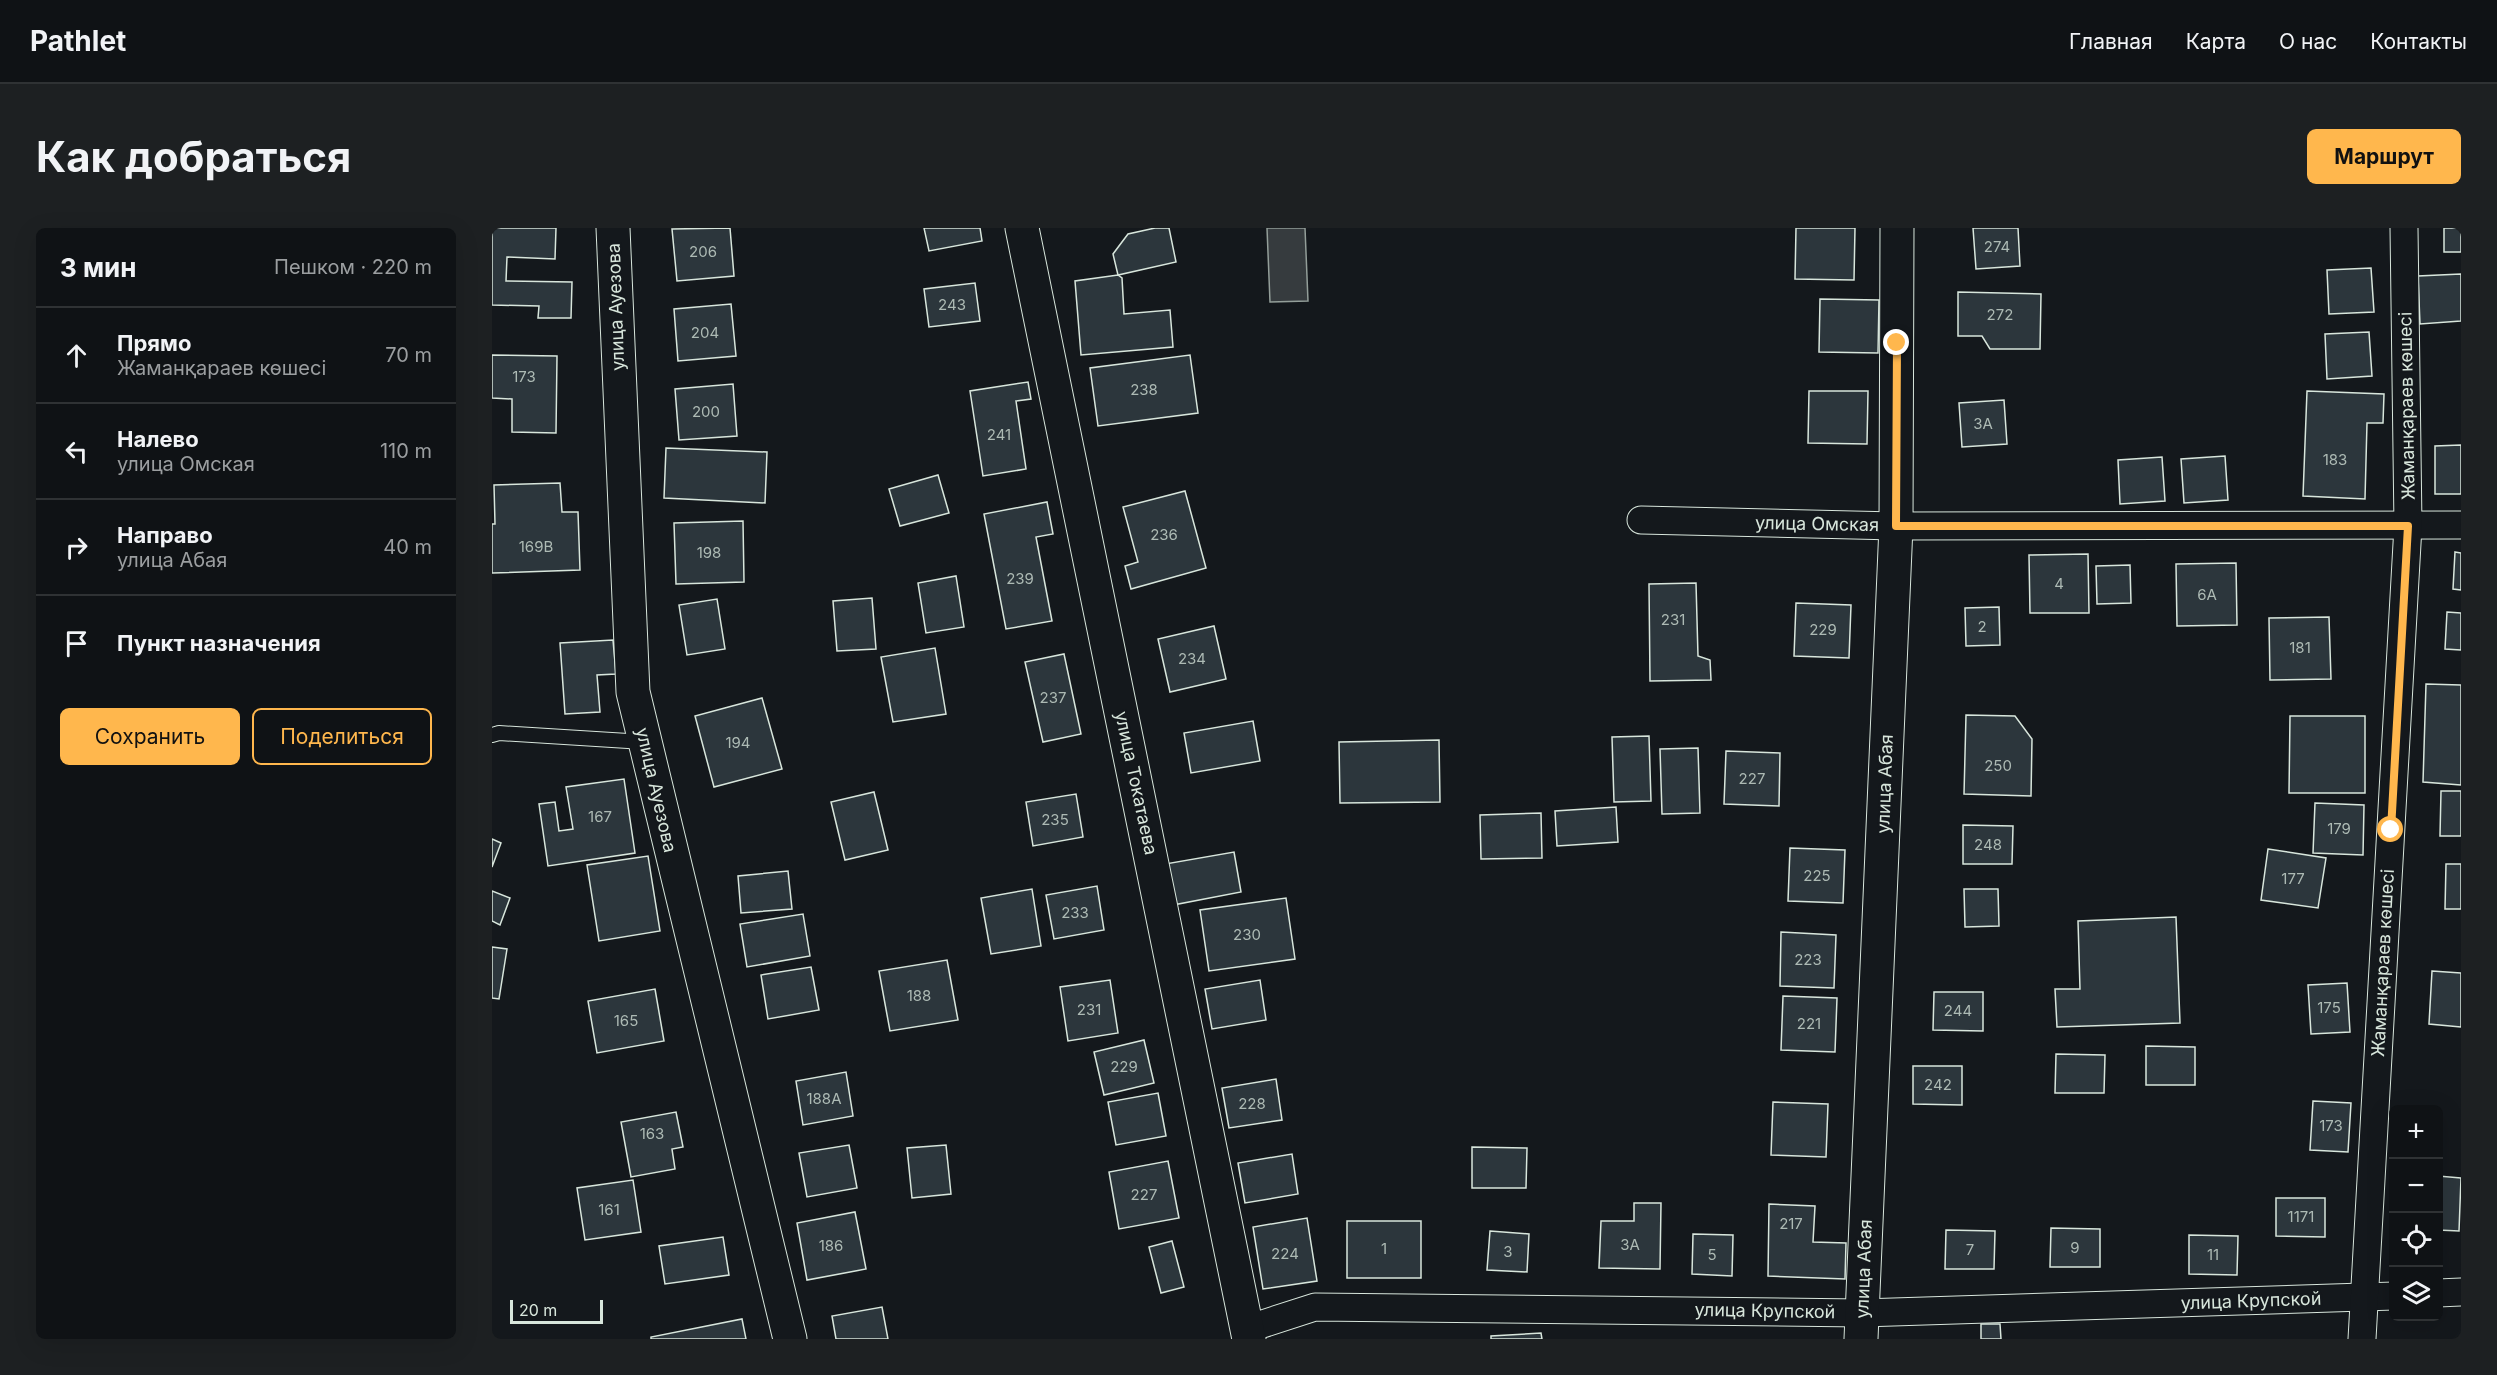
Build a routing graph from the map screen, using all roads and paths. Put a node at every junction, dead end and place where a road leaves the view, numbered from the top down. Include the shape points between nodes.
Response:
1 (613, 228) edge
2 (1022, 228) edge
3 (1897, 228) edge
4 (2404, 228) edge
5 (1641, 520) dead end
6 (2461, 525) edge
7 (1896, 526) junction
8 (2408, 526) junction
9 (492, 735) edge
10 (644, 742) junction
11 (2461, 1292) edge
12 (2443, 1293) edge
13 (2389, 1296) edge
14 (2363, 1298) junction
15 (1861, 1326) edge
16 (1248, 1334) edge
17 (790, 1339) edge
18 (2362, 1339) edge

1 - 10 street, улица Ауезова via 633,692
2 - 16 street, улица Токатаева
3 - 7 street, улица Абая
4 - 8 street, Жаманқараев көшесі
5 - 7 street, улица Омская
6 - 8 street, улица Омская
7 - 8 street, улица Омская
7 - 15 street, улица Абая
8 - 14 street, Жаманқараев көшесі
9 - 10 lane
10 - 17 street, улица Ауезова
11 - 12 street
13 - 14 street, улица Крупской
14 - 15 street, улица Крупской
14 - 18 street, Жаманқараев көшесі
15 - 16 street, улица Крупской via 1315,1307

